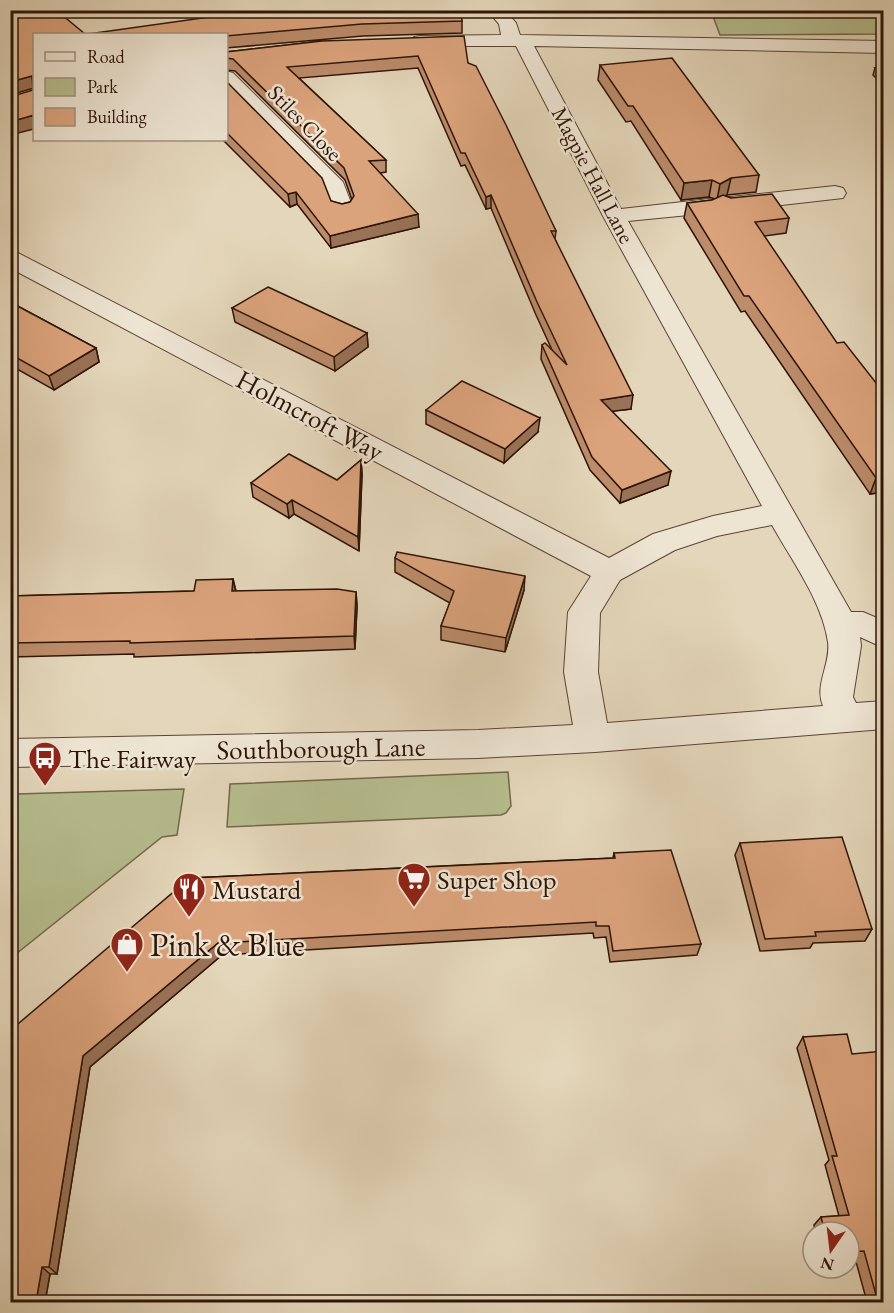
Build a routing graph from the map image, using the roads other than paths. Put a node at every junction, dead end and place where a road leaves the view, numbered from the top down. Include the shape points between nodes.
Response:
1 (495, 10) edge
2 (514, 40) junction
3 (405, 42) edge
4 (884, 47) edge
5 (228, 79) edge
6 (835, 193) dead end
7 (342, 208) edge
8 (614, 216) junction
9 (10, 258) edge
10 (779, 513) junction
11 (609, 572) junction
12 (841, 624) junction
13 (884, 636) edge
14 (884, 715) edge
15 (844, 717) junction
16 (595, 738) junction
17 (10, 753) edge

1 - 2 street, Magpie Hall Lane via 511,29
2 - 3 street
2 - 4 street
2 - 8 street, Magpie Hall Lane
5 - 7 street, Stiles Close via 334,187
6 - 8 street
8 - 10 street, Magpie Hall Lane
9 - 11 street, Holmcroft Way
10 - 11 street via 713,526 664,542
10 - 12 street, Magpie Hall Lane
11 - 16 street via 584,612 581,672
12 - 13 street via 863,624
12 - 15 street, Magpie Hall Lane via 845,646 836,697
14 - 15 street, Southborough Lane
15 - 16 street, Southborough Lane
16 - 17 street, Southborough Lane via 458,745

